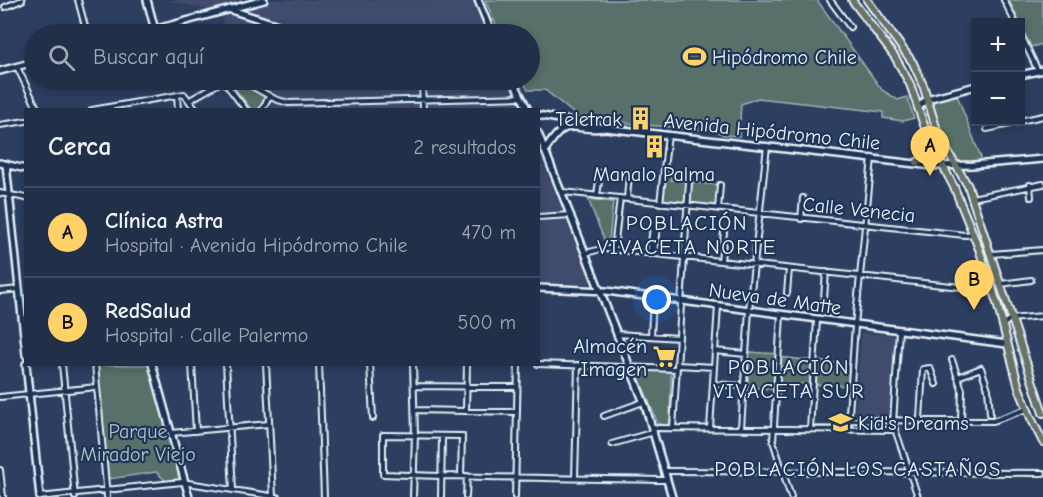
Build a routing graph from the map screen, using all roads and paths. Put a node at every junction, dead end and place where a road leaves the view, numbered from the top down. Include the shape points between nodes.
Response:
1 (22, 0) edge
2 (78, 0) edge
3 (147, 0) edge
4 (264, 0) edge
5 (478, 0) edge
6 (830, 0) edge
7 (852, 0) edge
8 (867, 0) edge
9 (1004, 0) edge
10 (245, 5) junction
11 (5, 7) dead end
12 (229, 9) junction
13 (246, 15) junction
14 (1014, 18) edge
15 (84, 24) edge
16 (154, 24) edge
17 (177, 24) edge
18 (274, 24) edge
19 (488, 24) edge
20 (850, 27) dead end
21 (1025, 42) edge
22 (24, 64) edge
23 (17, 66) junction
24 (1040, 70) edge
25 (0, 71) edge
26 (1025, 74) edge
27 (24, 81) edge
28 (971, 87) edge
29 (28, 90) edge
30 (206, 90) edge
31 (231, 90) edge
32 (258, 90) edge
33 (422, 90) edge
34 (518, 90) edge
35 (177, 95) junction
36 (269, 96) junction
37 (522, 97) junction
38 (927, 99) junction
39 (190, 100) junction
40 (423, 100) junction
41 (138, 102) junction
42 (37, 108) edge
43 (104, 108) edge
44 (138, 108) edge
45 (178, 108) edge
46 (195, 108) edge
47 (244, 108) edge
48 (263, 108) edge
49 (423, 108) edge
50 (527, 108) edge
51 (918, 108) junction
52 (540, 116) edge
53 (1043, 116) edge
54 (1025, 120) edge
55 (24, 121) edge
56 (0, 125) edge
57 (999, 126) edge
58 (605, 128) junction
59 (987, 129) dead end
60 (668, 135) junction
61 (540, 137) edge
62 (767, 146) junction
63 (547, 152) junction
64 (934, 152) junction
65 (541, 156) dead end
66 (872, 158) junction
67 (1043, 159) edge
68 (917, 162) junction
69 (3, 164) edge
70 (943, 166) junction
71 (957, 166) junction
72 (24, 169) edge
73 (600, 173) dead end
74 (629, 174) dead end
75 (689, 182) dead end
76 (1043, 184) edge
77 (720, 185) dead end
78 (1030, 185) junction
79 (563, 192) junction
80 (0, 193) edge
81 (9, 195) junction
82 (597, 196) junction
83 (1031, 197) dead end
84 (24, 198) edge
85 (620, 198) junction
86 (803, 198) dead end
87 (972, 198) junction
88 (627, 199) junction
89 (660, 203) junction
90 (687, 206) junction
91 (718, 209) junction
92 (759, 214) junction
93 (571, 215) junction
94 (540, 217) edge
95 (801, 219) junction
96 (865, 226) junction
97 (724, 232) dead end
98 (974, 234) junction
99 (654, 238) dead end
100 (614, 249) junction
101 (1043, 250) edge
102 (586, 253) junction
103 (652, 254) junction
104 (991, 254) junction
105 (684, 257) junction
106 (721, 261) junction
107 (754, 265) junction
108 (789, 268) junction
109 (826, 272) junction
110 (859, 276) junction
111 (1031, 280) dead end
112 (990, 282) junction
113 (1000, 285) junction
114 (540, 288) edge
115 (22, 289) edge
116 (0, 291) edge
117 (600, 291) junction
118 (787, 293) dead end
119 (653, 298) junction
120 (824, 298) dead end
121 (681, 302) junction
122 (718, 306) junction
123 (749, 310) junction
124 (781, 315) junction
125 (1043, 316) edge
126 (1011, 319) junction
127 (817, 320) junction
128 (24, 322) edge
129 (855, 325) junction
130 (1003, 325) junction
131 (899, 331) junction
132 (617, 334) junction
133 (651, 336) junction
134 (679, 338) junction
135 (1007, 344) junction
136 (1022, 350) junction
137 (715, 351) junction
138 (746, 354) junction
139 (952, 360) dead end
140 (540, 364) edge
141 (578, 365) junction
142 (27, 366) edge
143 (62, 366) edge
144 (95, 366) edge
145 (154, 366) edge
146 (192, 366) edge
147 (226, 366) edge
148 (266, 366) edge
149 (319, 366) edge
150 (370, 366) edge
151 (413, 366) edge
152 (467, 366) edge
153 (518, 366) edge
154 (630, 366) junction
155 (677, 367) junction
156 (714, 367) junction
157 (958, 376) junction
158 (713, 384) junction
159 (936, 384) dead end
160 (414, 386) junction
161 (744, 386) junction
162 (97, 387) junction
163 (467, 387) junction
164 (517, 387) junction
165 (64, 390) junction
166 (29, 394) junction
167 (0, 397) edge
168 (644, 402) junction
169 (1027, 409) junction
170 (415, 410) junction
171 (466, 411) junction
172 (517, 412) junction
173 (1043, 413) edge
174 (990, 414) dead end
175 (604, 416) dead end
176 (373, 418) dead end
177 (920, 419) junction
178 (849, 420) junction
179 (893, 420) junction
180 (961, 420) junction
181 (269, 424) junction
182 (230, 428) junction
183 (673, 428) junction
184 (710, 428) junction
185 (741, 428) junction
186 (774, 429) junction
187 (810, 429) junction
188 (848, 429) junction
189 (654, 430) junction
190 (895, 430) junction
191 (196, 431) junction
192 (171, 433) junction
193 (415, 435) junction
194 (442, 436) junction
195 (1043, 442) edge
196 (612, 444) dead end
197 (0, 470) edge
198 (665, 471) junction
199 (782, 472) junction
200 (910, 472) junction
201 (1043, 473) edge
202 (414, 475) junction
203 (441, 476) junction
204 (464, 476) junction
205 (516, 477) junction
206 (575, 478) junction
207 (667, 480) junction
208 (185, 483) junction
209 (233, 489) junction
210 (107, 490) junction
211 (75, 495) edge
212 (250, 495) edge
213 (3, 497) edge
214 (40, 497) edge
215 (107, 497) edge
216 (189, 497) edge
217 (275, 497) edge
218 (324, 497) edge
219 (413, 497) edge
220 (441, 497) edge
221 (466, 497) edge
222 (515, 497) edge
223 (672, 497) edge
224 (791, 497) edge
225 (918, 497) edge

1 - 11 street
2 - 15 street
3 - 16 street
4 - 10 street
5 - 19 street
6 - 20 street
7 - 51 main road via 900,65
8 - 38 main road via 913,63
9 - 14 street
10 - 12 street
10 - 13 street
12 - 13 street
12 - 17 street
13 - 18 street
21 - 24 street
22 - 23 street
23 - 25 street
23 - 27 street
24 - 26 street
28 - 38 street
29 - 42 street
30 - 39 street
31 - 47 street
32 - 36 street
33 - 40 street
34 - 37 street
35 - 39 street via 186,94
35 - 41 street
35 - 45 street
36 - 40 street via 288,103
36 - 48 street
37 - 40 street
37 - 50 street
38 - 51 street
38 - 71 main road via 937,133
39 - 46 street
40 - 49 street
41 - 43 street
41 - 44 street
51 - 64 main road
52 - 58 street, Avenida Hipódromo Chile
53 - 54 street
55 - 56 street
57 - 59 street
58 - 60 street, Avenida Hipódromo Chile
58 - 63 street, Avenida Hipódromo Chile via 566,127 556,133
60 - 62 street, Avenida Hipódromo Chile
60 - 89 street
61 - 63 street
62 - 66 street, Avenida Hipódromo Chile
62 - 92 street
63 - 65 street
63 - 79 street
64 - 68 main road
64 - 70 main road
66 - 68 street, Avenida Hipódromo Chile
66 - 96 street
67 - 71 street, Avenida Hipódromo Chile
68 - 70 street, Avenida Hipódromo Chile
69 - 72 street
69 - 81 street
70 - 71 street, Avenida Hipódromo Chile
70 - 98 main road
71 - 87 main road
73 - 82 street
74 - 88 street
75 - 90 street
76 - 78 street
77 - 91 street
78 - 83 street
78 - 87 street
79 - 82 street, Calle Venecia
79 - 93 street
80 - 81 street
81 - 84 street
81 - 115 street
82 - 85 street, Calle Venecia
85 - 88 street, Calle Venecia
85 - 100 street
86 - 95 street
87 - 104 main road
88 - 89 street, Calle Venecia
89 - 90 street, Calle Venecia
90 - 91 street, Calle Venecia
90 - 105 street
91 - 92 street, Calle Venecia
92 - 95 street, Calle Venecia
92 - 107 street
93 - 94 street
93 - 102 street
95 - 96 street, Calle Venecia
96 - 98 street, Calle Venecia
96 - 110 street
97 - 106 street
98 - 112 main road
99 - 103 street
100 - 102 street
100 - 103 street
101 - 104 street
102 - 117 street
103 - 105 street
104 - 113 main road
105 - 106 street
105 - 121 street
106 - 107 street
107 - 108 street
107 - 123 street
108 - 109 street
108 - 118 street
109 - 110 street
109 - 120 street
110 - 112 street via 970,288
110 - 129 street
111 - 113 street
112 - 130 main road
113 - 126 main road
114 - 117 street, Nueva de Matte
115 - 116 street
115 - 128 street
117 - 119 street, Nueva de Matte
117 - 132 street
119 - 121 street, Nueva de Matte
119 - 133 street
121 - 122 street, Nueva de Matte
121 - 134 street
122 - 123 street, Nueva de Matte
122 - 137 street
123 - 124 street, Nueva de Matte
123 - 138 street
124 - 127 street, Nueva de Matte
124 - 186 street
125 - 126 street
126 - 130 street
126 - 136 main road
127 - 129 street, Nueva de Matte
127 - 187 street
129 - 131 street, Nueva de Matte
129 - 178 street
130 - 135 main road
131 - 135 street, Nueva de Matte
131 - 179 street
132 - 133 street
132 - 154 street
133 - 134 street
134 - 155 street
135 - 136 main road
135 - 169 main road
136 - 173 main road
137 - 138 street
137 - 156 street
138 - 161 street
139 - 157 street
140 - 141 street
141 - 154 street
141 - 206 street
142 - 166 street
143 - 165 street
144 - 162 street
145 - 192 street
146 - 191 street
147 - 182 street
148 - 181 street
149 - 218 street
150 - 176 street
151 - 160 street
152 - 163 street
153 - 164 street
154 - 155 street
154 - 168 street
155 - 156 street
155 - 183 street
156 - 158 street
157 - 174 street via 981,368
157 - 180 street
158 - 161 street
158 - 184 street
159 - 177 street via 930,368 923,369
160 - 163 street
160 - 170 street
161 - 185 street
162 - 165 street
162 - 210 street
163 - 164 street
163 - 171 street
164 - 172 street
165 - 166 street
165 - 211 street
166 - 167 street
166 - 214 street
168 - 175 street
168 - 189 street
169 - 180 street via 995,420
169 - 195 main road
170 - 171 street
170 - 193 street
171 - 172 street
172 - 205 street
177 - 179 street
177 - 180 street
178 - 179 street
178 - 188 street
179 - 190 street
181 - 182 street
181 - 217 street
182 - 191 street
182 - 209 street
183 - 184 street
183 - 189 street
184 - 185 street
185 - 186 street
186 - 187 street
186 - 199 street via 774,447
187 - 188 street
188 - 190 street
189 - 196 street
189 - 198 street
190 - 200 street
191 - 192 street
192 - 208 street
193 - 194 street
193 - 202 street
193 - 202 street via 383,435 383,474
194 - 203 street
194 - 204 street via 462,436
197 - 213 street
198 - 199 street
198 - 207 street
199 - 200 street
199 - 224 street
200 - 201 street
200 - 225 street
202 - 203 street
202 - 219 street
203 - 204 street
203 - 220 street
204 - 205 street
204 - 221 street
205 - 206 street
205 - 222 street
206 - 207 street
207 - 223 street
208 - 209 street
208 - 210 street
208 - 216 street
209 - 212 street
210 - 211 street
210 - 215 street
211 - 214 street
212 - 217 street

